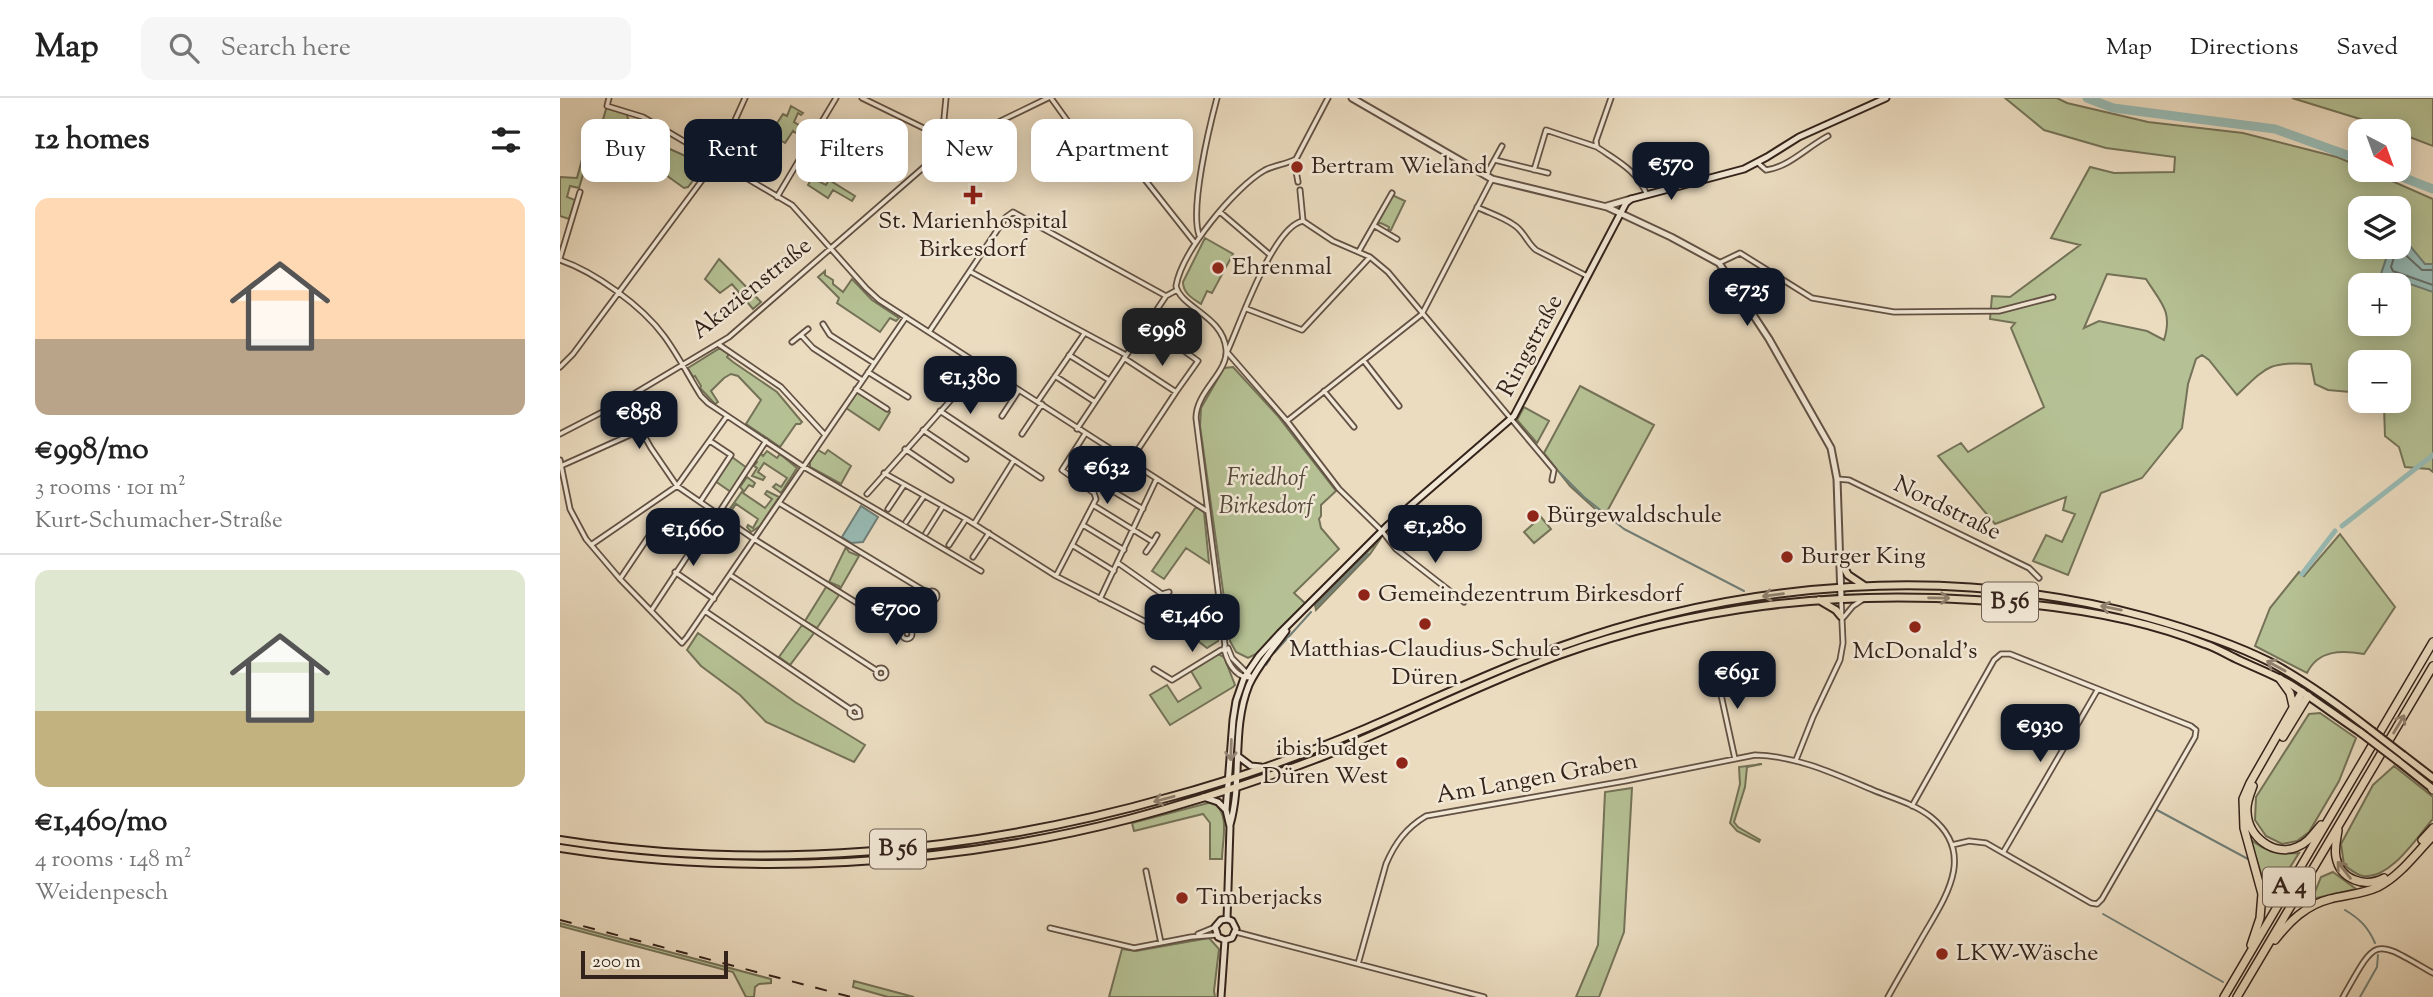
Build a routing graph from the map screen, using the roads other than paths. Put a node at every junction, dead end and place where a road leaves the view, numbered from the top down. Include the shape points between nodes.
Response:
1 (609, 98) edge
2 (745, 98) edge
3 (836, 98) edge
4 (862, 98) edge
5 (946, 98) edge
6 (1049, 98) edge
7 (1217, 98) edge
8 (1328, 98) edge
9 (1352, 98) edge
10 (1611, 98) edge
11 (1886, 98) edge
12 (736, 119) edge
13 (944, 119) edge
14 (1005, 119) edge
15 (922, 127) edge
16 (1828, 136) dead end
17 (684, 141) edge
18 (1502, 146) dead end
19 (1597, 147) junction
20 (1294, 160) junction
21 (1495, 160) junction
22 (1758, 163) junction
23 (922, 169) edge
24 (1534, 170) junction
25 (1548, 173) dead end
26 (1489, 177) junction
27 (701, 182) edge
28 (753, 182) edge
29 (1298, 182) dead end
30 (1300, 190) dead end
31 (580, 192) dead end
32 (1392, 193) dead end
33 (1647, 195) junction
34 (777, 197) junction
35 (1631, 199) junction
36 (1607, 206) junction
37 (1477, 207) junction
38 (1220, 212) junction
39 (1620, 212) junction
40 (1303, 221) junction
41 (1375, 226) junction
42 (1199, 235) junction
43 (1397, 239) dead end
44 (1195, 243) junction
45 (831, 248) junction
46 (1359, 251) junction
47 (1269, 254) junction
48 (1370, 257) junction
49 (560, 259) edge
50 (1719, 263) junction
51 (970, 271) junction
52 (1587, 276) junction
53 (1177, 290) junction
54 (618, 294) junction
55 (1166, 296) junction
56 (2053, 297) dead end
57 (1247, 309) junction
58 (1423, 314) junction
59 (906, 317) junction
60 (823, 324) dead end
61 (808, 329) dead end
62 (929, 332) junction
63 (1084, 333) junction
64 (801, 335) junction
65 (792, 342) dead end
66 (718, 344) junction
67 (1180, 348) dead end
68 (1227, 352) junction
69 (1069, 355) junction
70 (1125, 356) junction
71 (1364, 360) junction
72 (975, 361) junction
73 (874, 363) junction
74 (682, 365) junction
75 (560, 367) edge
76 (868, 372) junction
77 (1055, 376) junction
78 (862, 380) junction
79 (1109, 380) junction
80 (856, 389) junction
81 (1019, 390) junction
82 (1324, 391) junction
83 (1176, 392) junction
84 (908, 397) dead end
85 (624, 400) junction
86 (1095, 402) junction
87 (1040, 403) junction
88 (1399, 407) dead end
89 (887, 409) dead end
90 (940, 411) junction
91 (1002, 415) dead end
92 (727, 416) junction
93 (1511, 419) junction
94 (1287, 421) junction
95 (1354, 428) dead end
96 (1077, 429) junction
97 (641, 430) junction
98 (923, 430) junction
99 (560, 434) edge
100 (1022, 434) dead end
101 (1085, 434) junction
102 (825, 435) junction
103 (710, 441) junction
104 (766, 441) junction
105 (905, 450) junction
106 (966, 459) dead end
107 (1014, 460) junction
108 (561, 462) edge
109 (1129, 463) junction
110 (804, 467) junction
111 (884, 473) junction
112 (1041, 478) dead end
113 (1837, 479) junction
114 (951, 480) dead end
115 (1156, 480) junction
116 (1552, 480) dead end
117 (904, 485) junction
118 (677, 486) junction
119 (1106, 487) dead end
120 (867, 494) dead end
121 (924, 496) junction
122 (700, 502) junction
123 (779, 503) junction
124 (1093, 505) junction
125 (943, 506) junction
126 (888, 509) dead end
127 (1143, 509) junction
128 (1207, 511) junction
129 (717, 514) junction
130 (966, 519) junction
131 (906, 522) dead end
132 (974, 524) junction
133 (1083, 525) junction
134 (1133, 529) junction
135 (653, 530) dead end
136 (1382, 531) junction
137 (926, 533) dead end
138 (989, 533) junction
139 (1157, 535) dead end
140 (754, 539) junction
141 (1153, 542) junction
142 (591, 545) junction
143 (949, 545) dead end
144 (1072, 545) junction
145 (1124, 550) junction
146 (1146, 552) dead end
147 (973, 557) dead end
148 (1840, 561) junction
149 (1118, 562) junction
150 (982, 570) dead end
151 (1114, 571) junction
152 (675, 572) junction
153 (730, 575) junction
154 (1056, 576) junction
155 (2039, 578) dead end
156 (620, 579) junction
157 (1865, 586) junction
158 (1841, 587) junction
159 (1169, 592) dead end
160 (928, 593) dead end
161 (1841, 597) junction
162 (1871, 597) junction
163 (714, 599) junction
164 (1100, 599) junction
165 (1817, 599) junction
166 (1464, 602) dead end
167 (650, 611) junction
168 (705, 611) junction
169 (1842, 618) junction
170 (1294, 621) junction
171 (1154, 626) dead end
172 (902, 631) dead end
173 (2433, 642) edge
174 (1226, 649) junction
175 (2433, 666) edge
176 (1154, 669) dead end
177 (876, 670) dead end
178 (1713, 673) dead end
179 (1246, 675) junction
180 (1252, 678) junction
181 (2280, 679) junction
182 (2310, 686) junction
183 (2098, 689) junction
184 (2305, 694) junction
185 (2293, 706) junction
186 (850, 709) dead end
187 (1239, 757) junction
188 (1735, 759) junction
189 (1797, 760) junction
190 (1264, 767) junction
191 (1239, 776) junction
192 (2433, 778) edge
193 (1229, 779) junction
194 (1238, 786) junction
195 (2433, 789) edge
196 (1228, 790) junction
197 (1203, 797) junction
198 (1912, 806) junction
199 (2335, 808) junction
200 (1226, 810) junction
201 (2339, 825) junction
202 (1230, 827) junction
203 (2433, 828) edge
204 (2433, 835) edge
205 (560, 840) edge
206 (1952, 845) junction
207 (560, 848) edge
208 (2004, 851) junction
209 (1146, 871) dead end
210 (1227, 919) junction
211 (1050, 928) dead end
212 (1216, 931) junction
213 (1236, 932) junction
214 (1225, 940) junction
215 (1161, 943) junction
216 (2261, 956) junction
217 (1358, 964) junction
218 (2243, 966) junction
219 (2433, 973) edge
220 (1222, 997) edge
221 (1484, 997) edge
222 (1888, 997) edge
223 (2224, 997) edge
224 (2237, 997) edge
225 (2343, 997) edge

1 - 17 street via 607,106 643,117
2 - 12 street
3 - 34 street
4 - 15 street
5 - 13 street
6 - 14 street, Akazienstraße
6 - 44 street via 1069,123 1131,162
7 - 42 street via 1205,142 1195,220
8 - 20 street
9 - 26 main road
10 - 19 street
11 - 22 main road via 1799,137
16 - 22 street via 1782,166 1766,170
18 - 21 street
19 - 24 street via 1546,130
19 - 33 street via 1635,174
20 - 29 street
20 - 38 street via 1258,175
21 - 24 street
21 - 26 street
22 - 33 main road
23 - 45 street, Akazienstraße
24 - 25 street
26 - 36 main road
26 - 37 street
27 - 54 street
28 - 34 street
30 - 40 street
31 - 49 street
32 - 41 street
33 - 35 main road
34 - 45 street via 796,209
35 - 36 main road
35 - 39 main road, Ringstraße
36 - 39 main road
37 - 52 street via 1514,225 1536,250
37 - 58 street
38 - 42 street
38 - 47 street
39 - 50 main road
39 - 52 main road, Ringstraße
40 - 46 street
40 - 47 street via 1293,225
41 - 43 street
41 - 46 street
42 - 44 street
44 - 53 street via 1177,280
45 - 59 street via 873,295
45 - 66 street, Akazienstraße
46 - 48 street
47 - 57 street
48 - 57 street via 1303,330
48 - 58 street
49 - 54 street via 585,269
50 - 56 street via 1740,253 1812,298 1894,313 1999,312
50 - 113 main road via 1828,438
51 - 55 street via 1010,212 1015,212
51 - 62 street
51 - 63 street
52 - 93 main road, Ringstraße
53 - 55 street
53 - 68 street via 1213,323
54 - 74 street via 654,324
54 - 75 street
55 - 70 street
57 - 68 street
58 - 71 street
58 - 93 street
59 - 62 street
59 - 73 street
60 - 73 street via 830,335
61 - 64 street
62 - 72 street
63 - 69 street
63 - 70 street
64 - 65 street
64 - 78 street
66 - 74 street, Akazienstraße
66 - 102 street via 781,387
67 - 83 street via 1198,361
68 - 94 street
68 - 128 street via 1196,411
69 - 77 street
69 - 79 street
70 - 79 street
70 - 83 street
71 - 82 street
71 - 88 street
72 - 81 street
72 - 90 street via 958,392
73 - 76 street
74 - 85 street, Akazienstraße
74 - 92 street via 705,401
76 - 78 street
76 - 84 street
77 - 86 street
77 - 87 street
78 - 80 street
79 - 86 street
80 - 89 street
80 - 102 street
81 - 87 street
81 - 91 street
82 - 94 street
82 - 95 street
83 - 109 street
85 - 97 street
85 - 99 street, Akazienstraße
86 - 96 street
87 - 96 street
87 - 100 street
90 - 98 street
90 - 107 street
92 - 103 street
92 - 104 street
93 - 116 street via 1554,470
93 - 136 main road, Ringstraße
94 - 136 street via 1339,489
96 - 101 street
97 - 108 street
97 - 118 street
98 - 105 street
98 - 106 street
101 - 109 street
101 - 124 street via 1062,470 1096,495
102 - 110 street
103 - 118 street
103 - 122 street via 731,455
104 - 110 street
104 - 129 street
105 - 111 street
105 - 114 street
107 - 112 street
107 - 132 street
108 - 142 street via 570,509
109 - 115 street
110 - 123 street
110 - 150 street
111 - 117 street
111 - 120 street
113 - 148 main road
113 - 155 street, Nordstraße via 1849,480 2029,568
115 - 127 street
115 - 128 street
117 - 121 street
117 - 126 street
118 - 122 street
118 - 142 street
119 - 127 street
121 - 125 street
121 - 131 street
122 - 129 street
123 - 140 street
123 - 160 street
124 - 133 street
124 - 134 street
125 - 130 street
125 - 137 street
127 - 134 street
128 - 174 street
129 - 140 street
129 - 152 street
130 - 132 street
130 - 143 street
132 - 138 street
133 - 144 street
133 - 145 street
134 - 141 street
134 - 145 street
135 - 156 street
136 - 166 street via 1402,555
136 - 170 main road, Ringstraße
138 - 147 street
138 - 154 street
139 - 141 street
140 - 153 street
140 - 172 street
141 - 146 street
142 - 156 street
144 - 151 street
144 - 154 street
145 - 149 street
148 - 157 main road via 1851,577
148 - 158 main road
149 - 151 street
149 - 159 street via 1162,594
151 - 164 street
152 - 163 street
152 - 167 street
153 - 163 street
153 - 177 street
154 - 164 street
156 - 167 street
157 - 158 main road, B 56
182 -> 157 main road, B 56 via 2214,637 2113,609 1996,590
158 - 161 main road
158 -> 190 main road, B 56 via 1708,605 1601,633 1531,657 1363,730
161 - 162 main road, B 56
161 - 165 main road, B 56
161 - 169 street
162 - 169 street via 1856,603
162 -> 181 main road, B 56 via 2008,602 2079,611 2206,644
163 - 168 street
164 - 171 street
165 - 169 main road
165 - 194 main road, B 56 via 1710,613 1602,640
167 - 168 street via 681,643
168 - 186 street
169 - 189 street via 1840,660
170 - 179 main road, Ringstraße
170 - 180 main road, Ringstraße
173 - 199 highway, A 4
174 - 176 street via 1172,680
174 - 179 street
174 - 179 street via 1235,671
201 -> 175 highway, A 4
178 - 188 street
179 - 180 street
179 -> 193 main road via 1234,708
180 - 187 main road, Ringstraße via 1242,713
181 - 184 main road, B 56
181 - 185 highway
182 - 184 main road
182 - 192 main road, B 56, bridge
183 - 198 street via 2010,654 1997,656
183 - 208 street
183 - 208 street via 2196,730 2102,899 2097,904 2091,902
184 - 185 highway
184 - 195 main road, B 56, bridge
184 - 199 highway, A 4 via 2253,786 2247,808 2249,824 2259,839 2285,849 2300,846
185 - 218 highway via 2244,799 2244,823 2262,899
187 - 190 main road via 1251,766
187 - 191 main road, Ringstraße
188 - 189 street, Am Langen Graben via 1773,755
188 - 217 street, Am Langen Graben via 1426,816 1404,833 1385,864
189 - 198 street, Am Langen Graben
190 - 191 main road, B 56
191 - 193 main road, B 56
191 - 194 main road, Ringstraße
193 - 196 main road
193 -> 205 main road, B 56 via 1072,822 912,848 734,855
194 - 196 main road, B 56
194 - 202 main road, Ringstraße
196 - 197 main road, B 56
196 - 200 main road
197 - 200 main road
197 - 207 main road, B 56 via 1129,819 1028,840 900,857 732,863
198 - 206 street, Am Langen Graben via 1938,823
199 - 218 highway, A 4
200 - 202 main road
203 -> 201 highway via 2392,873 2369,883 2351,879 2338,865
201 - 216 highway, A 4
202 - 210 main road
204 - 216 highway, A 4 via 2392,877 2374,888 2308,908
206 - 208 street via 1978,841
206 - 222 street via 1955,871 1947,893
209 - 215 street
210 - 212 main road via 1218,922
210 - 213 main road
211 - 215 street via 1128,948
212 - 214 main road
212 - 215 street
213 - 214 main road
213 - 217 street
214 - 220 main road
216 - 224 highway, A 4
217 - 221 street
218 - 223 highway, A 4
219 - 225 street via 2379,947 2368,955

